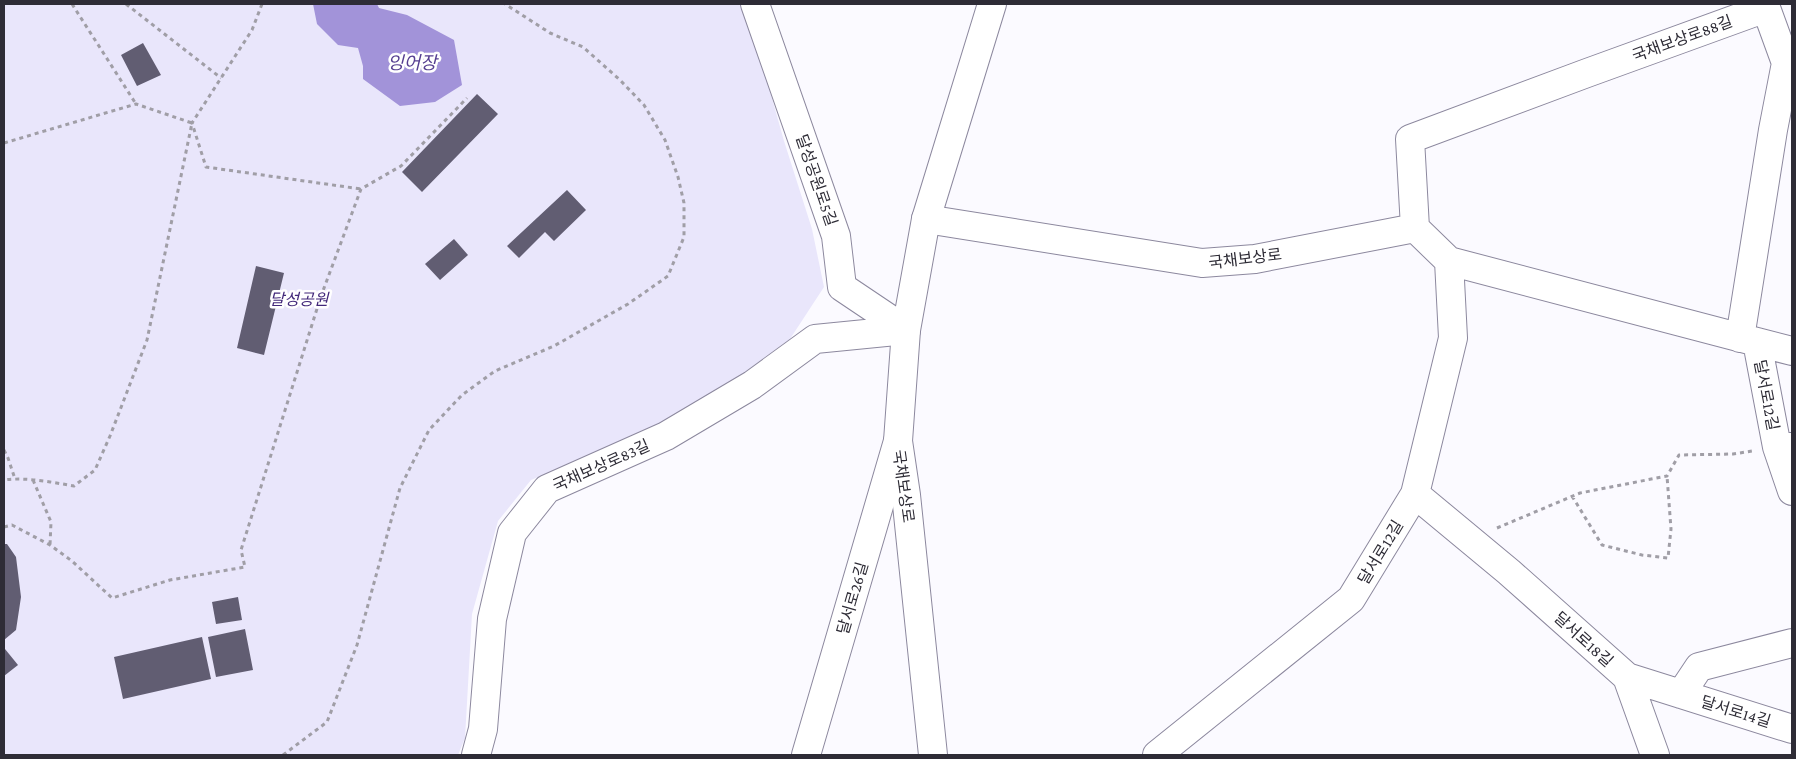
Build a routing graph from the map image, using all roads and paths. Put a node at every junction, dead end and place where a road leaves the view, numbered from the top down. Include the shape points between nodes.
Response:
1 (72, 4) edge
2 (126, 4) edge
3 (262, 4) edge
4 (506, 4) edge
5 (755, 4) edge
6 (992, 4) edge
7 (221, 78) junction
8 (467, 98) dead end
9 (136, 104) junction
10 (192, 124) junction
11 (4, 143) edge
12 (361, 189) junction
13 (926, 218) junction
14 (1415, 228) junction
15 (1449, 261) junction
16 (906, 330) junction
17 (1748, 340) junction
18 (1792, 351) edge
19 (898, 441) junction
20 (1785, 447) edge
21 (4, 450) edge
22 (1667, 476) junction
23 (15, 479) junction
24 (4, 480) edge
25 (33, 480) junction
26 (1792, 492) edge
27 (1415, 494) junction
28 (1572, 496) junction
29 (4, 527) edge
30 (50, 545) junction
31 (1478, 546) junction
32 (1792, 643) edge
33 (1626, 677) junction
34 (1681, 694) junction
35 (1792, 729) edge
36 (283, 755) edge
37 (476, 755) edge
38 (806, 755) edge
39 (933, 755) edge
40 (1157, 755) edge
41 (1655, 755) edge

1 - 9 path
2 - 7 path
3 - 7 path via 252,30
4 - 36 path via 550,33 582,47 644,105 665,140 678,177 684,203 684,237 668,276 628,304 554,346 495,372 462,395 429,430 400,488 357,645 327,722
5 - 16 street, 달성공원로5길 via 836,236 842,287
6 - 13 street, 국채보상로
7 - 10 path
8 - 12 path via 401,166
9 - 10 path
9 - 11 path
10 - 12 path via 206,167
10 - 25 path via 147,340 96,470 74,486
12 - 30 path via 321,296 241,550 245,567 170,580 112,598
13 - 14 street, 국채보상로 via 1202,263 1254,260
13 - 16 street, 국채보상로
14 - 15 street, 달서로12길
14 - 17 street, 국채보상로88길 via 1410,139 1766,8 1786,63 1772,130
15 - 17 street, 달서로12길
15 - 27 street, 달서로12길 via 1453,338
16 - 19 street, 국채보상로
16 - 37 street, 국채보상로83길 via 815,338 752,385 666,436 547,489 512,533 492,619 483,729
17 - 18 street, 달서로12길
17 - 20 street, 달서로12길
19 - 38 street, 달서로26길
19 - 39 street, 국채보상로
20 - 22 path via 1733,454 1679,455
20 - 26 street, 달서로12길
21 - 23 path
22 - 28 path
22 - 28 path via 1668,558 1642,556 1602,545
23 - 24 path
23 - 25 path
25 - 30 path via 51,522
27 - 31 street, 달서로18길
27 - 40 street, 달서로12길 via 1352,599
28 - 31 path via 1495,528
29 - 30 path via 12,525
31 - 33 street, 달서로18길
32 - 34 street, 달서로14길 via 1699,667
33 - 34 street, 달서로14길
33 - 41 street, 달서로18길
34 - 35 street, 달서로14길

